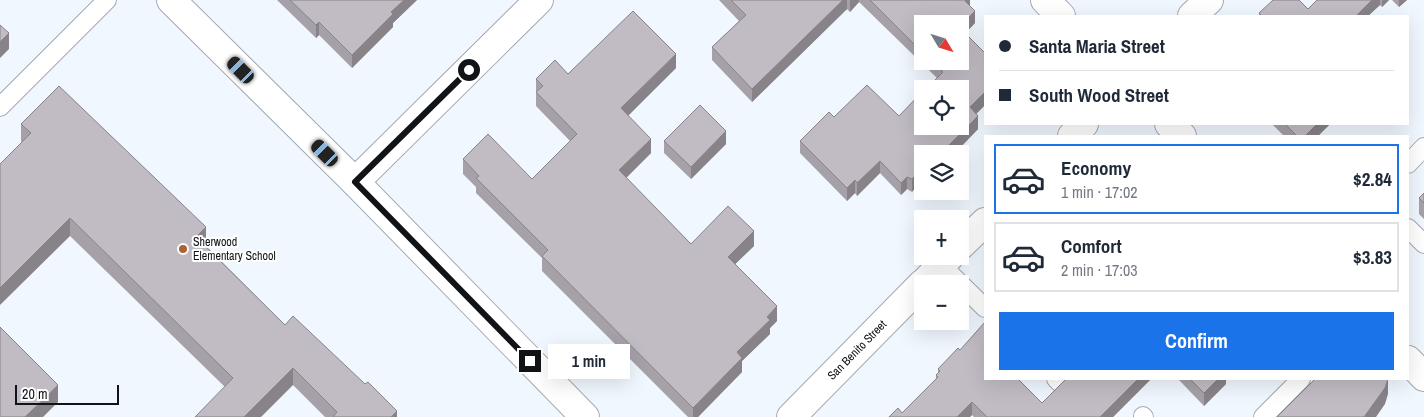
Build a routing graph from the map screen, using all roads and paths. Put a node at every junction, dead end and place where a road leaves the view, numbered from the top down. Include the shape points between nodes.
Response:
1 (106, 0) edge
2 (171, 0) edge
3 (539, 0) edge
4 (1045, 0) edge
5 (1209, 0) edge
6 (1060, 15) edge
7 (1193, 15) edge
8 (0, 107) edge
9 (1083, 125) edge
10 (1170, 125) edge
11 (1073, 135) edge
12 (1181, 135) edge
13 (1424, 147) edge
14 (1409, 163) edge
15 (355, 182) junction
16 (984, 223) edge
17 (1409, 229) edge
18 (1424, 244) edge
19 (939, 267) edge
20 (984, 307) edge
21 (1409, 361) edge
22 (1424, 377) edge
23 (1300, 380) edge
24 (585, 417) edge
25 (791, 417) edge
26 (1262, 417) edge

1 - 8 lane
2 - 15 street
3 - 15 street
4 - 6 street
5 - 7 street
9 - 11 street
10 - 12 street
13 - 14 lane
15 - 24 street
16 - 19 street, San Benito Street
17 - 18 lane
19 - 20 lane
19 - 25 street, San Benito Street
21 - 22 street
23 - 26 lane

